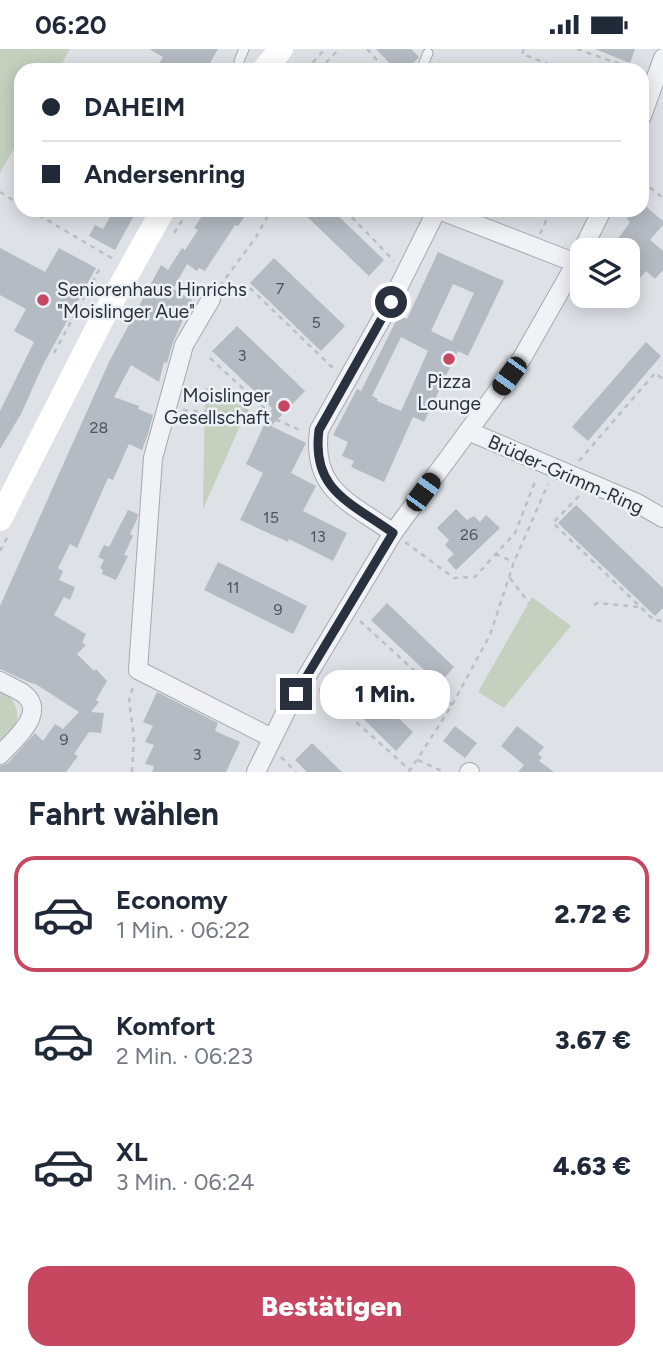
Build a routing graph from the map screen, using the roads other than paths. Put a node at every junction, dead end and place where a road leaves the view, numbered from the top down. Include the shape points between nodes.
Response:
1 (281, 49) edge
2 (428, 53) dead end
3 (663, 58) edge
4 (270, 63) edge
5 (424, 63) edge
6 (649, 97) edge
7 (159, 217) edge
8 (434, 217) edge
9 (457, 217) edge
10 (599, 217) edge
11 (588, 238) edge
12 (570, 261) edge
13 (570, 274) edge
14 (211, 299) road end
15 (468, 431) junction
16 (663, 518) edge
17 (0, 519) edge
18 (393, 533) junction
19 (0, 681) edge
20 (270, 741) junction
21 (0, 754) edge
22 (256, 772) edge

1 - 4 main road
2 - 5 lane
3 - 6 street
7 - 17 main road
8 - 18 street via 319,430 316,453 326,481
9 - 12 street
10 - 11 street
13 - 15 street via 522,358
14 - 20 street via 184,345 153,458 138,670
15 - 16 street, Brüder-Grimm-Ring
15 - 18 street
18 - 20 street
19 - 21 street via 26,696 32,714
20 - 22 street

